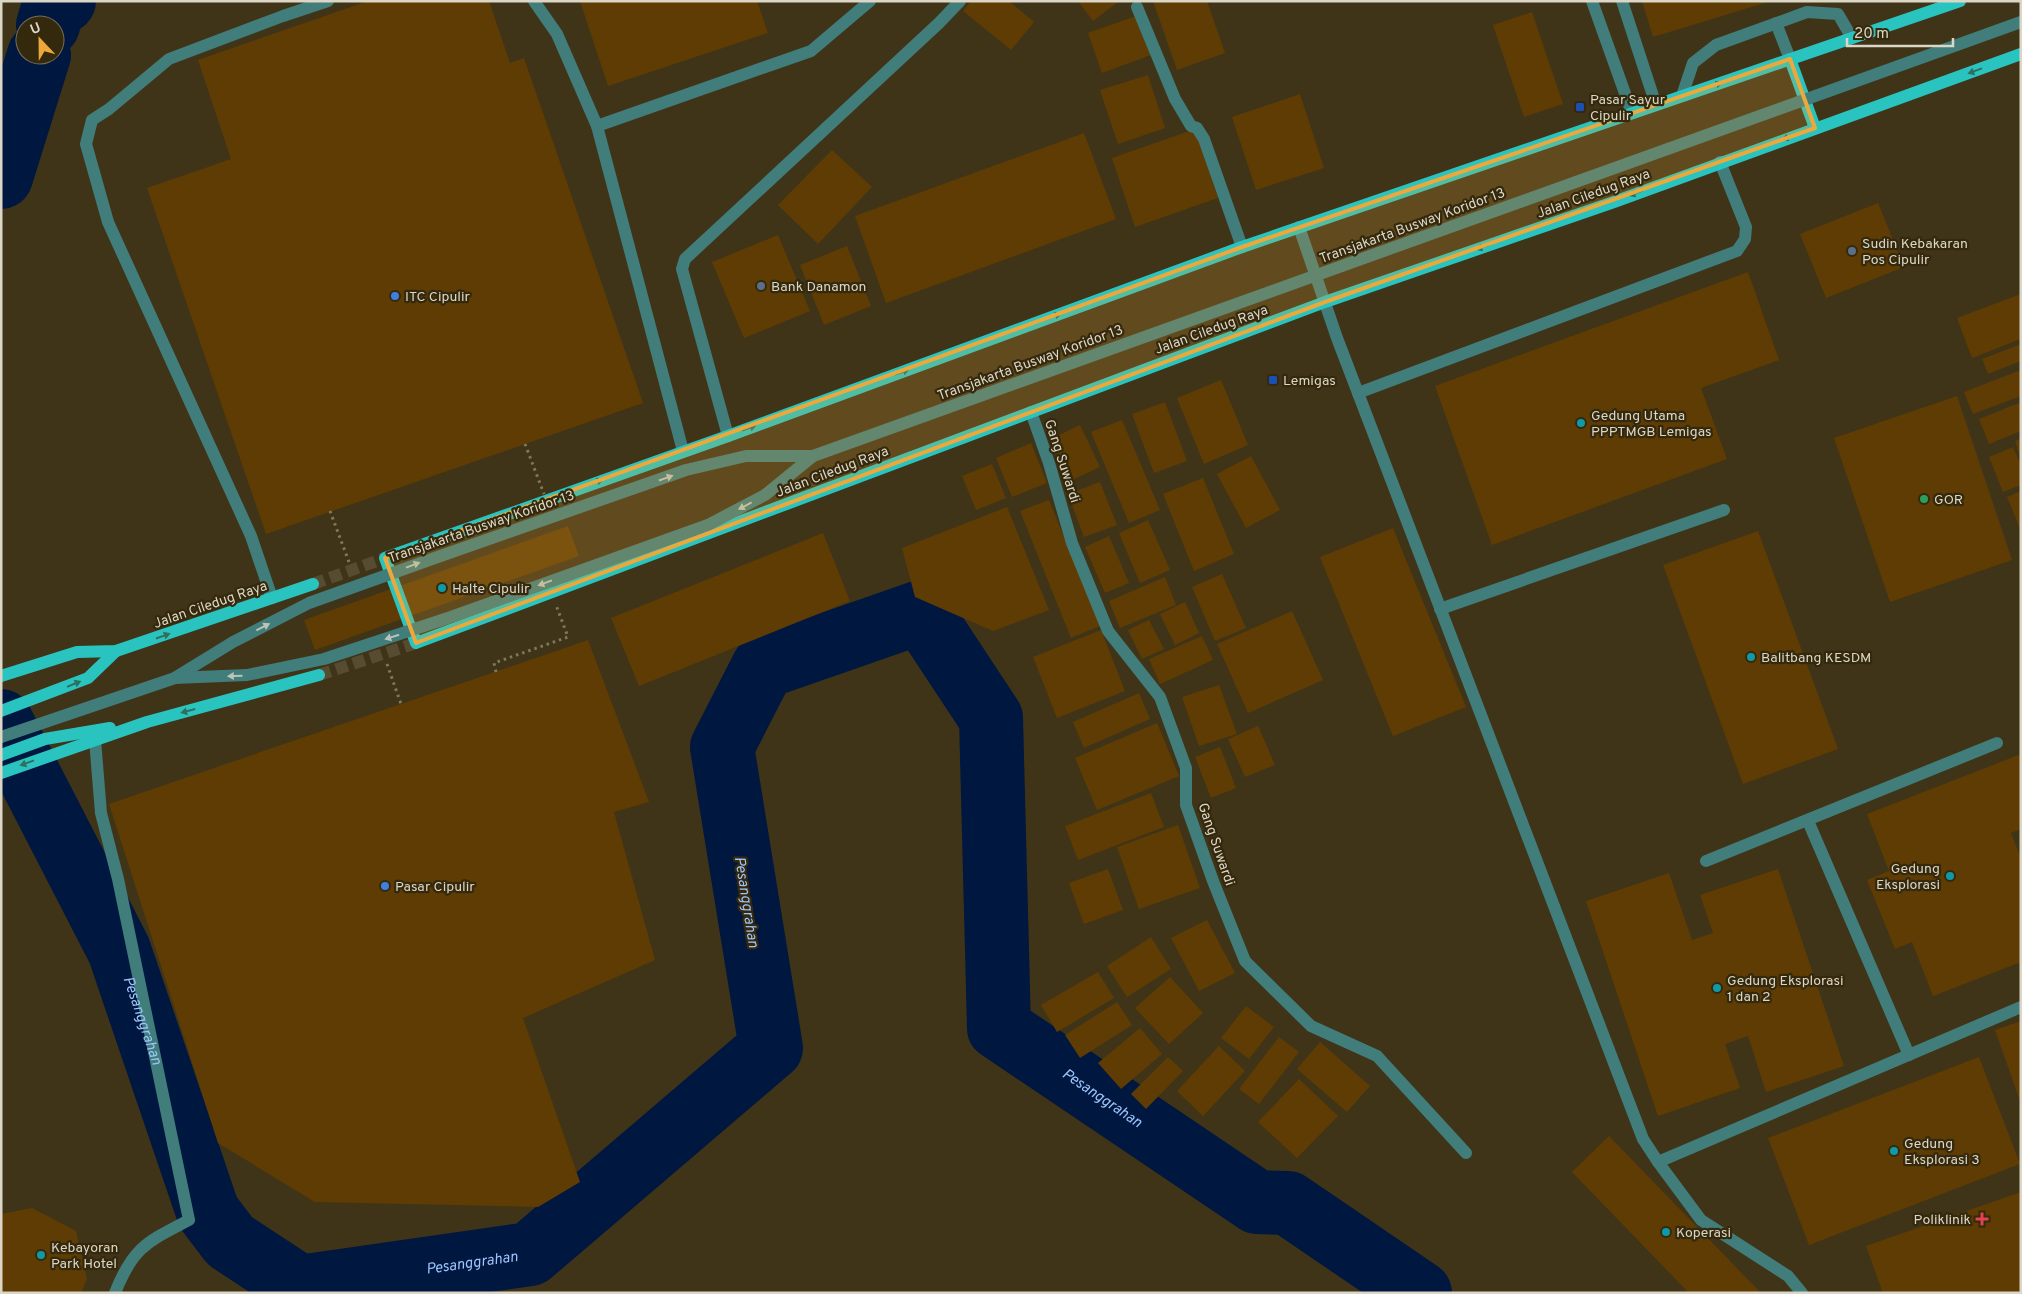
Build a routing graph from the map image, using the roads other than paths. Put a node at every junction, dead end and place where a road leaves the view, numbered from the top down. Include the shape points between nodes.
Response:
1 (328, 1) edge
2 (534, 1) edge
3 (870, 1) edge
4 (960, 1) edge
5 (1592, 1) edge
6 (1622, 1) edge
7 (1960, 1) edge
8 (1137, 7) dead end
9 (2021, 22) edge
10 (1776, 23) junction
11 (1852, 38) junction
12 (2021, 54) edge
13 (1790, 59) junction
14 (1682, 96) junction
15 (1656, 105) junction
16 (1632, 113) junction
17 (596, 126) junction
18 (1815, 128) junction
19 (1720, 162) junction
20 (1299, 227) junction
21 (1242, 247) junction
22 (1325, 302) junction
23 (1358, 393) junction
24 (1031, 412) junction
25 (728, 436) junction
26 (683, 451) junction
27 (813, 456) junction
28 (1724, 510) dead end
29 (313, 584) tunnel mouth
30 (272, 598) junction
31 (1440, 610) junction
32 (116, 651) junction
33 (319, 675) tunnel mouth
34 (1, 676) edge
35 (175, 678) junction
36 (1, 711) edge
37 (147, 722) junction
38 (1, 737) edge
39 (94, 740) junction
40 (1997, 743) dead end
41 (1, 754) edge
42 (1, 773) edge
43 (1808, 821) junction
44 (1706, 861) dead end
45 (2021, 1006) edge
46 (1909, 1055) junction
47 (1466, 1153) dead end
48 (1658, 1162) junction
49 (115, 1293) edge
50 (1802, 1293) edge

1 - 30 street via 169,59 110,109 92,120 86,144 108,222 251,536
2 - 17 street via 558,34
3 - 17 street via 811,50
4 - 25 street via 685,259 682,269
5 - 16 street
6 - 15 street
7 - 11 main road
8 - 21 street via 1175,99 1191,126 1197,128 1204,139
9 - 27 street, Transjakarta Busway Koridor 13, bridge
10 - 11 street via 1807,12 1838,14
10 - 13 street
10 - 14 street via 1716,45 1694,63
11 - 13 main road
12 -> 18 main road, Jalan Ciledug Raya
14 -> 13 main road
13 - 18 main road
14 - 15 main road
15 - 16 main road
16 - 20 main road
17 - 26 street
18 -> 19 main road, Jalan Ciledug Raya
19 -> 22 main road, Jalan Ciledug Raya
19 - 23 street via 1746,227 1745,239 1736,251
20 - 21 main road
20 - 22 street
25 -> 21 main road
22 - 23 street
22 - 24 main road, Jalan Ciledug Raya
23 - 31 street
24 -> 26 main road, Jalan Ciledug Raya via 416,642 386,558
24 - 47 street, Gang Suwardi via 1072,543 1108,631 1160,697 1186,768 1186,806 1245,961 1311,1026 1377,1056
25 - 26 main road
35 -> 27 street, Transjakarta Busway Koridor 13, bridge via 233,642 309,603 686,470 746,456
27 -> 35 street, Transjakarta Busway Koridor 13, bridge via 765,495 708,525 451,617 324,660 247,675
28 - 31 street
29 - 30 main road, Jalan Ciledug Raya
32 -> 30 main road, Jalan Ciledug Raya
31 - 48 street via 1644,1139
32 - 34 main road, Jalan Ciledug Raya via 77,652
36 -> 32 main road, Jalan Ciledug Raya via 88,678
33 -> 37 main road
35 - 38 street, Transjakarta Busway Koridor 13
37 - 39 main road
37 - 41 main road via 45,739
39 -> 42 main road
39 - 49 street via 101,813 189,1220 147,1242 128,1262
40 - 43 street
43 - 44 street
43 - 46 street
45 - 46 street
46 - 48 street
48 - 50 street via 1701,1220 1788,1276

